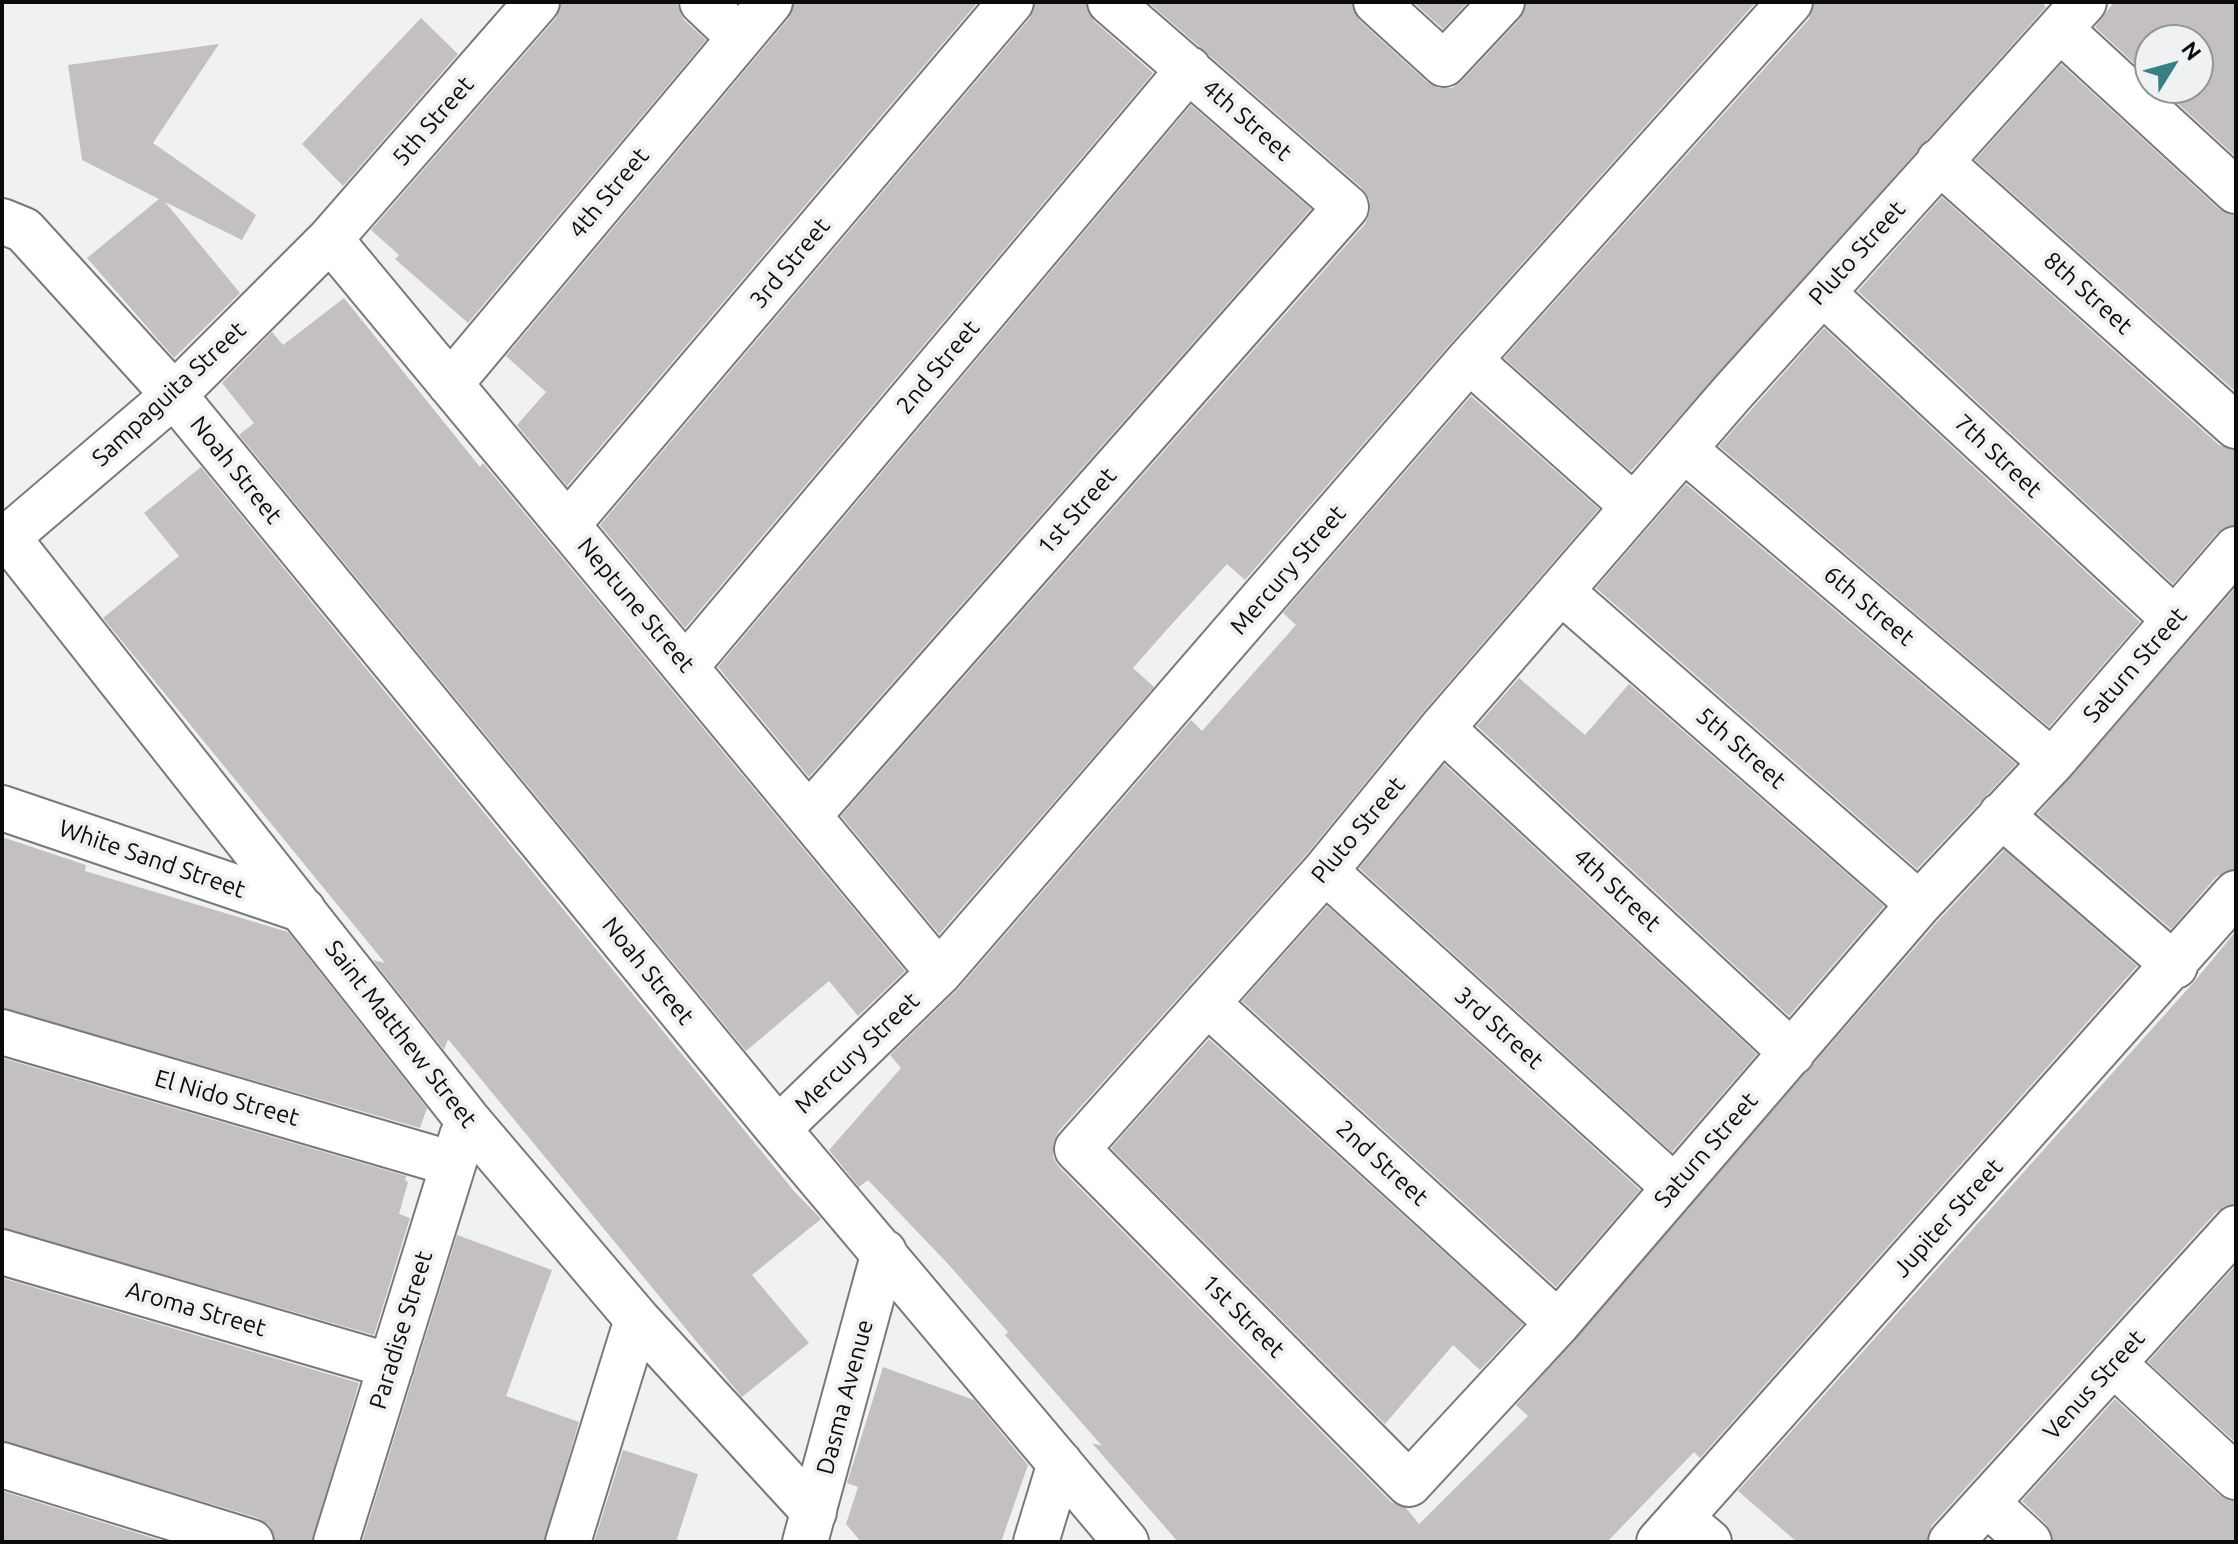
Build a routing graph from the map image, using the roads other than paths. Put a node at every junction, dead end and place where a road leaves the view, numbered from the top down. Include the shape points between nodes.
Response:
1 (537, 2) edge
2 (702, 2) edge
3 (770, 2) edge
4 (1011, 2) edge
5 (1110, 2) edge
6 (1376, 2) edge
7 (1502, 2) edge
8 (1790, 2) edge
9 (2072, 16) edge
10 (739, 37) junction
11 (1189, 69) junction
12 (1939, 161) junction
13 (2236, 191) edge
14 (1346, 207) joint
15 (13, 226) edge
16 (330, 239) junction
17 (1823, 293) junction
18 (1469, 360) junction
19 (450, 384) junction
20 (174, 395) junction
21 (2236, 426) edge
22 (1685, 450) junction
23 (1633, 506) junction
24 (568, 524) junction
25 (5, 540) edge
26 (2236, 549) edge
27 (1562, 592) junction
28 (2174, 619) junction
29 (687, 665) junction
30 (1442, 728) junction
31 (2052, 762) junction
32 (2, 808) edge
33 (809, 815) junction
34 (2001, 815) junction
35 (1325, 871) junction
36 (2236, 893) edge
37 (1919, 904) junction
38 (303, 910) junction
39 (2175, 966) junction
40 (939, 973) junction
41 (1207, 1003) junction
42 (2, 1032) edge
43 (1792, 1053) junction
44 (467, 1119) junction
45 (778, 1129) junction
46 (1077, 1149) joint
47 (453, 1164) junction
48 (1673, 1186) junction
49 (2235, 1232) edge
50 (2, 1252) edge
51 (884, 1252) junction
52 (637, 1319) junction
53 (1558, 1323) junction
54 (2113, 1363) junction
55 (391, 1366) junction
56 (1060, 1463) junction
57 (2, 1465) edge
58 (2236, 1477) edge
59 (1409, 1484) joint
60 (1988, 1504) junction
61 (810, 1527) edge
62 (1683, 1534) edge
63 (251, 1542) edge
64 (336, 1542) edge
65 (568, 1542) edge
66 (1036, 1542) edge
67 (1126, 1542) edge
68 (1951, 1542) edge
69 (2029, 1542) edge

1 - 16 street, 5th Street
2 - 10 street
3 - 10 street, 4th Street
4 - 24 street, 3rd Street
5 - 11 street, 4th Street
6 - 7 street via 1444,64
8 - 18 street, Mercury Street
9 - 12 street, Pluto Street
9 - 13 street
10 - 19 street, 4th Street
11 - 14 street, 4th Street
11 - 29 street, 2nd Street
12 - 17 street, Pluto Street
12 - 21 street, 8th Street
14 - 33 street, 1st Street
15 - 20 street, Noah Street
16 - 19 street, Neptune Street
16 - 20 street, Sampaguita Street
17 - 22 street, Pluto Street
17 - 28 street, 7th Street
18 - 23 street
18 - 40 street, Mercury Street
19 - 24 street, Neptune Street
20 - 25 street, Sampaguita Street
20 - 45 street, Noah Street
22 - 23 street, Pluto Street
22 - 31 street, 6th Street
23 - 27 street, Pluto Street
24 - 29 street, Neptune Street
25 - 38 street, Saint Matthew Street
26 - 28 street, Saturn Street
27 - 30 street, Pluto Street
27 - 37 street, 5th Street
28 - 31 street, Saturn Street
29 - 33 street, Neptune Street
30 - 35 street, Pluto Street
30 - 43 street, 4th Street
31 - 34 street, Saturn Street
32 - 38 street, White Sand Street
33 - 40 street, Neptune Street
34 - 37 street, Saturn Street
34 - 39 street
35 - 41 street, Pluto Street
35 - 48 street, 3rd Street
36 - 39 street, Jupiter Street
37 - 43 street, Saturn Street
38 - 44 street, Saint Matthew Street
39 - 62 street, Jupiter Street
40 - 45 street, Mercury Street
41 - 46 street, Pluto Street
41 - 53 street, 2nd Street
42 - 47 street, El Nido Street
43 - 48 street, Saturn Street
44 - 47 street, Paradise Street
44 - 52 street, Saint Matthew Street
45 - 51 street, Noah Street
46 - 59 street, 1st Street
47 - 55 street, Paradise Street
48 - 53 street, Saturn Street
49 - 54 street, Venus Street
50 - 55 street, Aroma Street
51 - 56 street, Noah Street
51 - 61 street, Dasma Avenue
52 - 61 street, Saint Matthew Street
52 - 65 street
53 - 59 street, Saturn Street
54 - 58 street
54 - 60 street, Venus Street
55 - 64 street, Paradise Street
56 - 66 street
56 - 67 street, Noah Street
57 - 63 street
60 - 68 street, Venus Street
60 - 69 street

